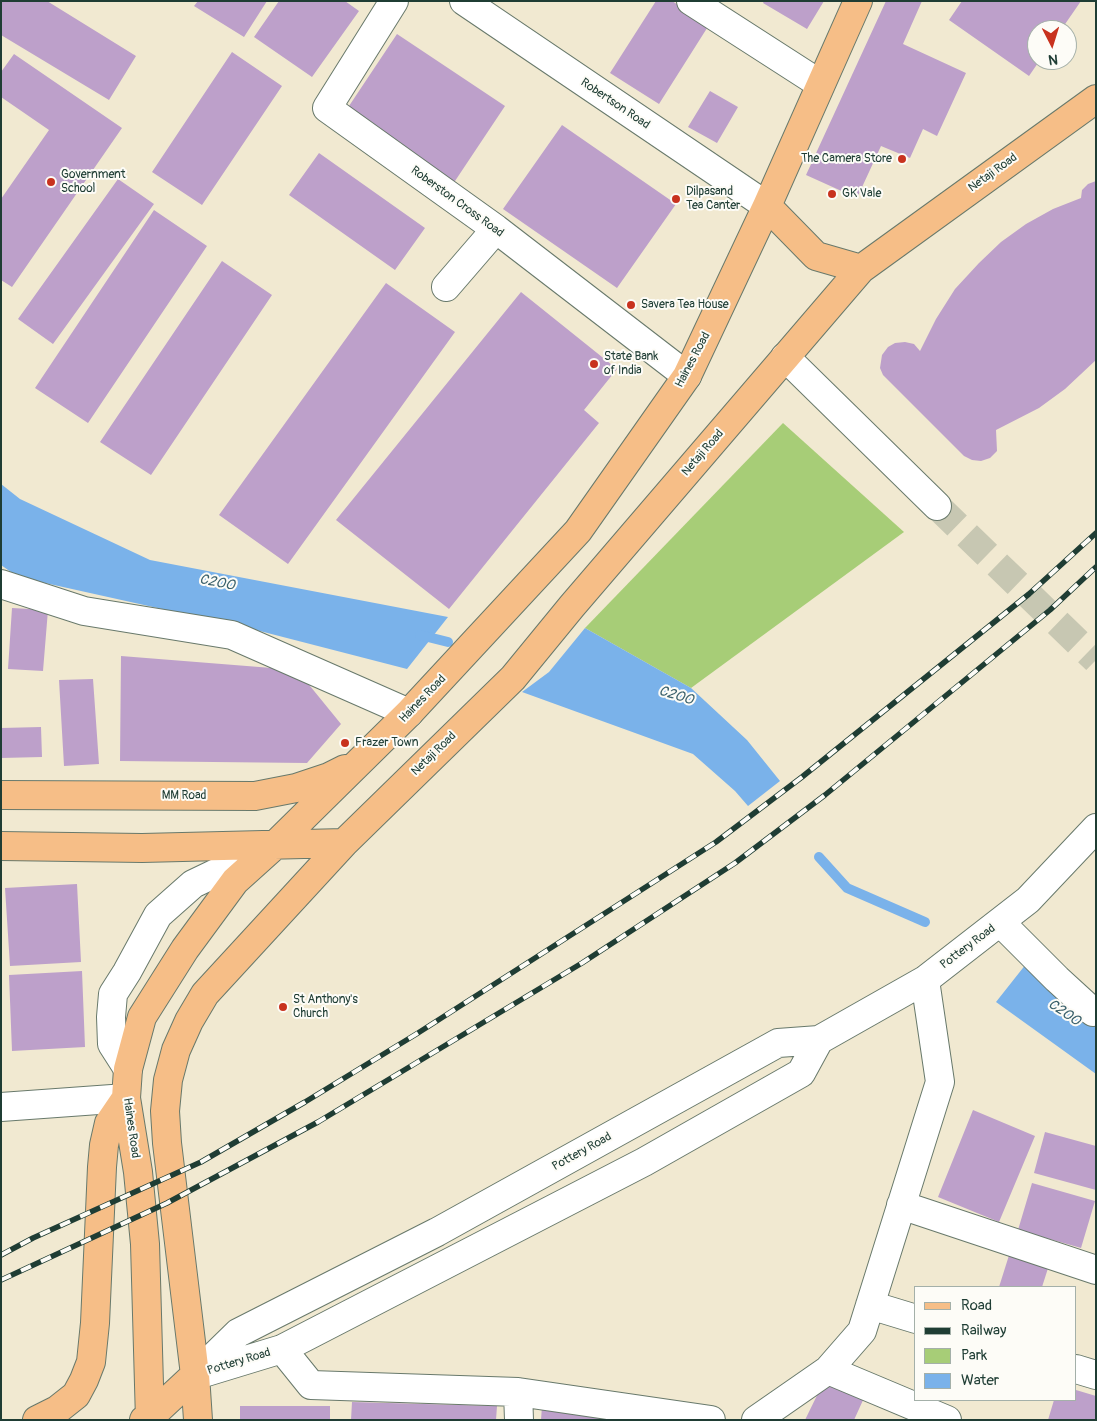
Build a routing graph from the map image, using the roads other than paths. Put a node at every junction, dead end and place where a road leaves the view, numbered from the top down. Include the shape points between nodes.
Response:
1 (394, 1) edge
2 (464, 1) edge
3 (691, 1) edge
4 (858, 1) edge
5 (820, 84) junction
6 (1096, 99) edge
7 (767, 206) junction
8 (496, 229) junction
9 (862, 269) junction
10 (446, 287) dead end
11 (785, 357) junction
12 (687, 376) junction
13 (937, 506) tunnel mouth
14 (1, 584) edge
15 (410, 713) junction
16 (360, 762) junction
17 (1, 795) edge
18 (1096, 828) edge
19 (344, 843) junction
20 (275, 845) junction
21 (1, 846) edge
22 (1000, 922) junction
23 (925, 980) junction
24 (1093, 1012) dead end
25 (819, 1040) junction
26 (128, 1069) junction
27 (126, 1098) junction
28 (1, 1107) edge
29 (901, 1205) junction
30 (1096, 1270) edge
31 (870, 1305) junction
32 (914, 1318) edge
33 (282, 1349) junction
34 (1077, 1369) edge
35 (828, 1370) junction
36 (195, 1375) junction
37 (1096, 1376) edge
38 (518, 1392) junction
39 (148, 1419) edge
40 (37, 1420) edge
41 (198, 1420) edge
42 (519, 1420) edge
43 (711, 1420) edge
44 (756, 1420) edge
45 (947, 1420) edge

1 - 8 street, Roberston Cross Road via 326,108
2 - 7 street, Robertson Road
3 - 5 street
4 - 5 main road, Haines Road
5 - 7 main road, Haines Road
6 - 9 main road, Netaji Road
7 - 9 main road via 816,256
7 - 12 main road, Haines Road
8 - 10 street
8 - 12 street, Roberston Cross Road
9 - 11 main road, Netaji Road
11 - 13 street
11 - 19 main road, Netaji Road via 513,678
12 - 15 main road, Haines Road via 578,531
14 - 15 street via 84,611 232,635
15 - 16 main road, Haines Road
16 - 17 main road, MM Road via 296,788 255,796
16 - 20 main road, Haines Road
18 - 22 street, Pottery Road via 1028,900
19 - 20 main road
19 - 36 main road via 205,994 176,1050 168,1080 165,1112
20 - 21 main road via 142,848
20 - 26 main road, Haines Road via 235,881 185,949 142,1017
20 - 26 street via 193,884 158,915 112,994 112,1044
22 - 23 street, Pottery Road
22 - 24 street
23 - 25 street, Pottery Road
23 - 29 street via 940,1082
25 - 33 street, Pottery Road via 801,1073 644,1162
25 - 36 street, Pottery Road via 778,1043 437,1232 238,1333
26 - 27 main road, Haines Road
27 - 28 street
27 - 39 main road, Haines Road via 145,1244
27 - 40 main road via 108,1123 103,1152 91,1362 76,1395 58,1410
29 - 30 street
29 - 31 street
31 - 32 street
31 - 35 street via 862,1331
33 - 36 street, Pottery Road
33 - 38 street via 311,1386
34 - 37 street
35 - 44 street
35 - 45 street
36 - 39 main road
36 - 41 main road
38 - 42 street
38 - 43 street

